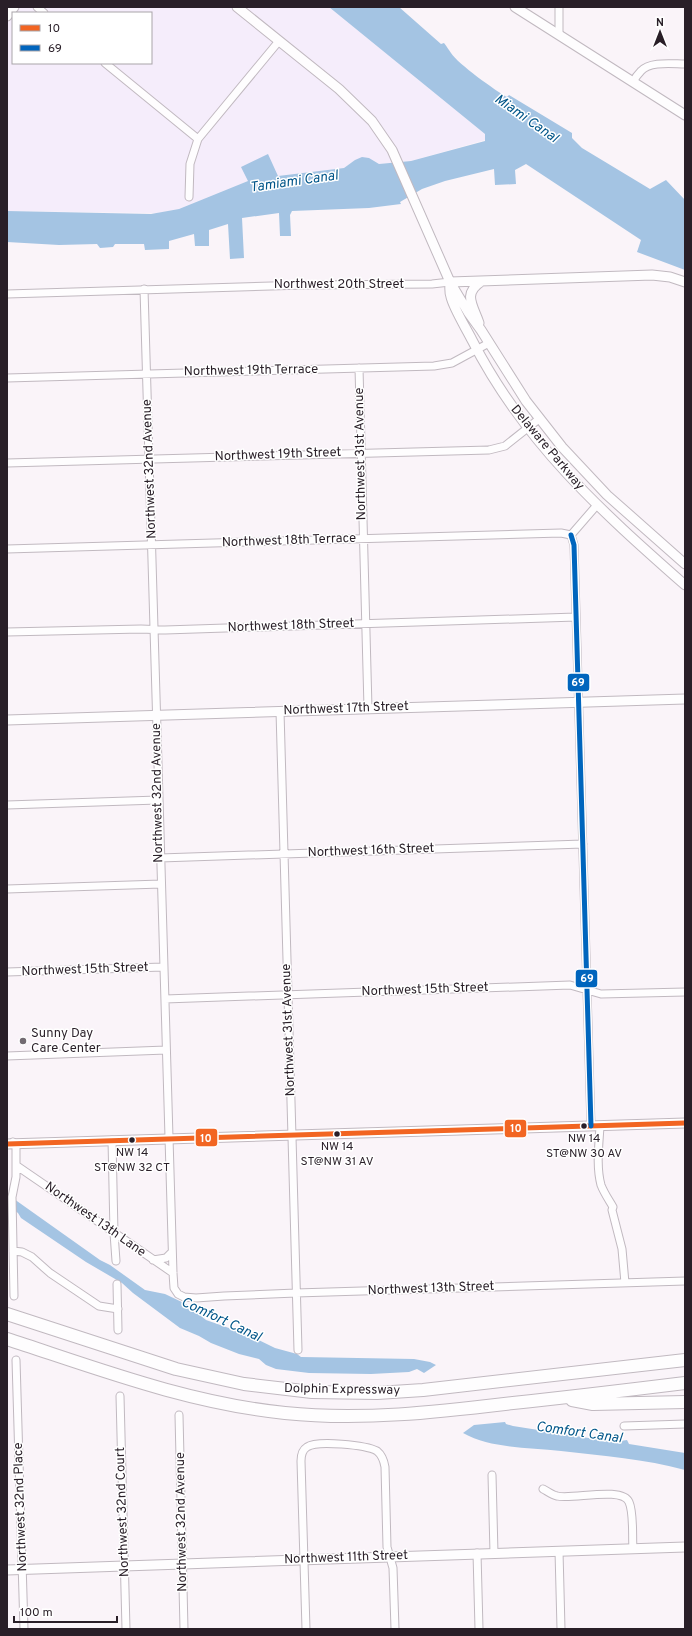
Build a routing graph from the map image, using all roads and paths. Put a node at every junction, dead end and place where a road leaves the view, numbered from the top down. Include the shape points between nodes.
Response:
1 (14, 7) edge
2 (237, 7) edge
3 (515, 7) edge
4 (559, 7) edge
5 (7, 16) edge
6 (559, 35) junction
7 (279, 41) junction
8 (106, 64) edge
9 (685, 64) edge
10 (633, 82) junction
11 (685, 115) edge
12 (198, 139) junction
13 (189, 197) dead end
14 (482, 281) junction
15 (450, 282) junction
16 (685, 282) edge
17 (144, 289) junction
18 (7, 294) edge
19 (482, 330) junction
20 (489, 343) junction
21 (477, 350) junction
22 (358, 368) junction
23 (147, 374) junction
24 (7, 378) edge
25 (540, 419) junction
26 (528, 429) junction
27 (360, 453) junction
28 (149, 459) junction
29 (7, 463) edge
30 (597, 505) junction
31 (570, 535) junction
32 (363, 539) junction
33 (152, 544) junction
34 (7, 549) edge
35 (685, 564) edge
36 (685, 585) edge
37 (576, 617) junction
38 (365, 624) junction
39 (154, 629) junction
40 (7, 632) edge
41 (685, 699) edge
42 (579, 702) junction
43 (368, 708) junction
44 (280, 711) junction
45 (156, 714) junction
46 (7, 720) edge
47 (158, 800) junction
48 (7, 805) edge
49 (582, 844) junction
50 (283, 853) junction
51 (160, 858) junction
52 (161, 884) junction
53 (7, 889) edge
54 (163, 967) junction
55 (7, 972) edge
56 (587, 990) junction
57 (685, 992) edge
58 (288, 994) junction
59 (165, 999) junction
60 (166, 1050) junction
61 (7, 1056) edge
62 (685, 1123) edge
63 (596, 1126) junction
64 (292, 1136) junction
65 (169, 1139) junction
66 (7, 1140) edge
67 (112, 1140) junction
68 (12, 1144) edge
69 (17, 1166) junction
70 (114, 1233) junction
71 (10, 1241) edge
72 (13, 1251) junction
73 (172, 1252) junction
74 (153, 1260) junction
75 (116, 1261) dead end
76 (173, 1273) junction
77 (685, 1281) edge
78 (625, 1283) junction
79 (117, 1284) dead end
80 (296, 1293) junction
81 (178, 1294) joint
82 (14, 1296) dead end
83 (118, 1309) junction
84 (7, 1314) edge
85 (118, 1330) dead end
86 (7, 1339) edge
87 (298, 1350) dead end
88 (685, 1352) edge
89 (16, 1360) dead end
90 (685, 1360) edge
91 (621, 1367) junction
92 (685, 1383) edge
93 (120, 1396) dead end
94 (561, 1398) junction
95 (685, 1402) edge
96 (179, 1415) dead end
97 (685, 1424) edge
98 (624, 1426) dead end
99 (492, 1475) dead end
100 (543, 1489) dead end
101 (685, 1547) edge
102 (633, 1548) junction
103 (560, 1551) junction
104 (477, 1553) junction
105 (494, 1553) junction
106 (390, 1557) junction
107 (304, 1560) junction
108 (182, 1564) junction
109 (125, 1566) junction
110 (7, 1570) edge
111 (22, 1570) junction
112 (24, 1629) edge
113 (126, 1629) edge
114 (184, 1629) edge
115 (306, 1629) edge
116 (395, 1629) edge
117 (479, 1629) edge
118 (561, 1629) edge

1 - 5 street
2 - 7 street, Delaware Parkway
3 - 6 street
4 - 6 street
6 - 10 street
7 - 12 street
7 - 15 street, Delaware Parkway via 359,107 380,130 392,150
8 - 12 street
9 - 10 street via 648,66 641,70
10 - 11 street
12 - 13 street via 190,164
14 - 15 street, Northwest 20th Street
14 - 16 street, Northwest 20th Street via 643,275 670,277
14 - 19 street via 473,287 470,295
15 - 17 street, Northwest 20th Street
15 - 19 street, Delaware Parkway
15 - 21 street, Delaware Parkway via 450,296
17 - 18 street, Northwest 20th Street
17 - 23 street, Northwest 32nd Avenue
19 - 20 street, Delaware Parkway
20 - 21 street, Northwest 19th Terrace
20 - 25 street, Delaware Parkway
21 - 22 street, Northwest 19th Terrace via 441,366
21 - 26 street, Delaware Parkway
22 - 23 street, Northwest 19th Terrace
22 - 27 street, Northwest 31st Avenue
23 - 24 street, Northwest 19th Terrace
23 - 28 street, Northwest 32nd Avenue
25 - 26 street, Northwest 19th Street
25 - 35 street, Delaware Parkway via 562,447 607,495
26 - 27 street, Northwest 19th Street via 510,443 495,449
26 - 30 street, Delaware Parkway
27 - 28 street, Northwest 19th Street
27 - 32 street, Northwest 31st Avenue
28 - 29 street, Northwest 19th Street
28 - 33 street, Northwest 32nd Avenue
30 - 31 street
30 - 36 street, Delaware Parkway
31 - 32 street, Northwest 18th Terrace via 561,533
31 - 37 street via 574,545
32 - 33 street, Northwest 18th Terrace
32 - 38 street, Northwest 31st Avenue
33 - 34 street, Northwest 18th Terrace
33 - 39 street, Northwest 32nd Avenue
37 - 38 street, Northwest 18th Street
37 - 42 street
38 - 39 street, Northwest 18th Street
38 - 43 street, Northwest 31st Avenue
39 - 40 street, Northwest 18th Street
39 - 45 street, Northwest 32nd Avenue
41 - 42 street, Northwest 17th Street
42 - 43 street, Northwest 17th Street
42 - 49 street
43 - 44 street, Northwest 17th Street
44 - 45 street, Northwest 17th Street
44 - 50 street, Northwest 31st Avenue
45 - 46 street, Northwest 17th Street
45 - 47 street, Northwest 32nd Avenue
47 - 48 street
47 - 51 street, Northwest 32nd Avenue
49 - 50 street, Northwest 16th Street
49 - 56 street
50 - 51 street, Northwest 16th Street
50 - 58 street, Northwest 31st Avenue
51 - 52 street, Northwest 32nd Avenue
52 - 53 street
52 - 54 street, Northwest 32nd Avenue
54 - 55 street, Northwest 15th Street
54 - 59 street, Northwest 32nd Avenue
56 - 57 street, Northwest 15th Street via 601,994
56 - 58 street, Northwest 15th Street via 570,985
56 - 63 street
58 - 59 street, Northwest 15th Street
58 - 64 street, Northwest 31st Avenue
59 - 60 street, Northwest 32nd Avenue
60 - 61 street
60 - 65 street, Northwest 32nd Avenue
62 - 63 street
63 - 64 street
63 - 78 street via 601,1186 613,1207 622,1249
64 - 65 street
64 - 80 street, Northwest 31st Avenue
65 - 67 street
65 - 73 street, Northwest 32nd Avenue
66 - 68 street
67 - 68 street
67 - 70 street
68 - 69 street
69 - 70 street, Northwest 13th Lane
69 - 71 street via 12,1197
70 - 74 street, Northwest 13th Lane
70 - 75 street
71 - 72 street
72 - 82 street
72 - 83 street via 32,1257 50,1273 99,1306
73 - 74 street via 166,1258
73 - 76 street, Northwest 32nd Avenue
74 - 76 street, Northwest 13th Lane
76 - 81 street, Northwest 32nd Avenue via 174,1288
77 - 78 street, Northwest 13th Street
78 - 80 street, Northwest 13th Street
79 - 83 street
80 - 81 street, Northwest 13th Street via 196,1298
80 - 87 street, Northwest 31st Avenue
83 - 85 street
84 - 91 highway, Dolphin Expressway via 176,1369 237,1382 293,1390 403,1392
86 - 94 highway, Dolphin Expressway via 163,1390 218,1403 282,1412 345,1416 398,1415
88 - 91 highway
89 - 111 street, Northwest 32nd Place
90 - 91 highway, Dolphin Expressway
92 - 94 highway, Dolphin Expressway
93 - 109 street, Northwest 32nd Court
94 - 95 highway via 593,1404
96 - 108 street, Northwest 32nd Avenue
97 - 98 street
99 - 105 street
100 - 102 street via 558,1496 614,1494 627,1498 631,1511
101 - 102 street, Northwest 11th Street
102 - 103 street, Northwest 11th Street
103 - 105 street, Northwest 11th Street
103 - 118 street
104 - 105 street, Northwest 11th Street
104 - 106 street, Northwest 11th Street
104 - 117 street
106 - 107 street, Northwest 11th Street
106 - 107 street via 387,1547 385,1467 381,1455 372,1449 357,1446 321,1444 305,1448 300,1461
106 - 116 street via 393,1568
107 - 108 street, Northwest 11th Street
107 - 115 street
108 - 109 street, Northwest 11th Street
108 - 114 street, Northwest 32nd Avenue
109 - 111 street, Northwest 11th Street
109 - 113 street, Northwest 32nd Court
110 - 111 street, Northwest 11th Street
111 - 112 street, Northwest 32nd Place

